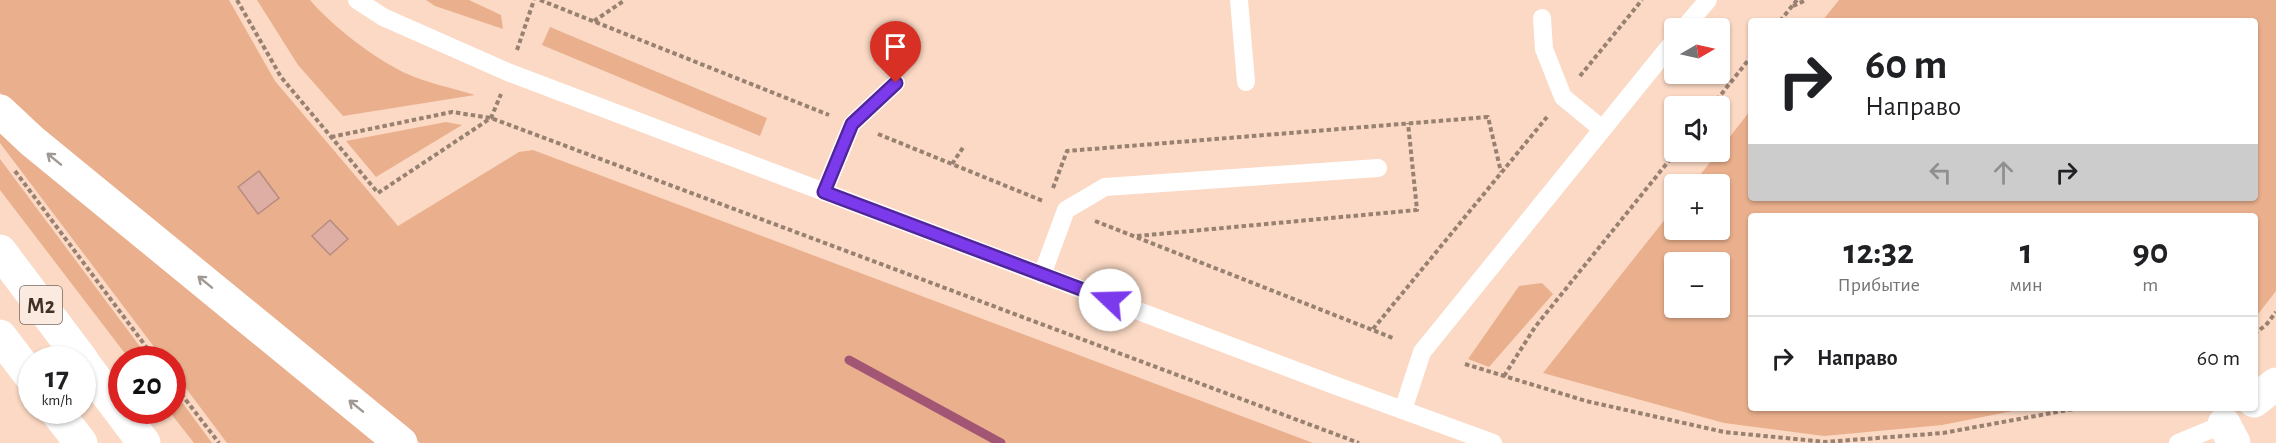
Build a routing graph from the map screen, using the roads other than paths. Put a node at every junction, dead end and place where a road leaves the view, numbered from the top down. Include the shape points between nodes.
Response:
1 (357, 0) edge
2 (1239, 0) edge
3 (1708, 0) edge
4 (1542, 18) dead end
5 (1693, 18) edge
6 (1664, 53) edge
7 (1246, 82) dead end
8 (896, 83) dead end
9 (0, 111) edge
10 (1602, 129) junction
11 (1378, 168) dead end
12 (824, 192) junction
13 (0, 251) edge
14 (1042, 275) junction
15 (0, 336) edge
16 (71, 346) edge
17 (18, 360) edge
18 (96, 380) edge
19 (2276, 384) edge
20 (2258, 398) edge
21 (1403, 410) junction
22 (66, 424) edge
23 (2234, 425) edge
24 (81, 443) edge
25 (144, 443) edge
26 (401, 443) edge
27 (1493, 443) edge
28 (2178, 443) edge

1 - 12 lane via 383,17 510,73
2 - 7 lane
3 - 5 lane
4 - 10 lane via 1544,49 1563,97
6 - 10 lane
8 - 12 lane via 852,124
26 -> 9 main road
10 - 21 lane via 1422,352
11 - 14 lane via 1105,187 1066,210
12 - 14 lane
13 - 16 main road, М2
14 - 21 lane
15 - 17 main road, М2
18 - 25 main road, М2
19 - 20 main road
21 - 27 lane
22 - 24 main road
23 - 28 lane

